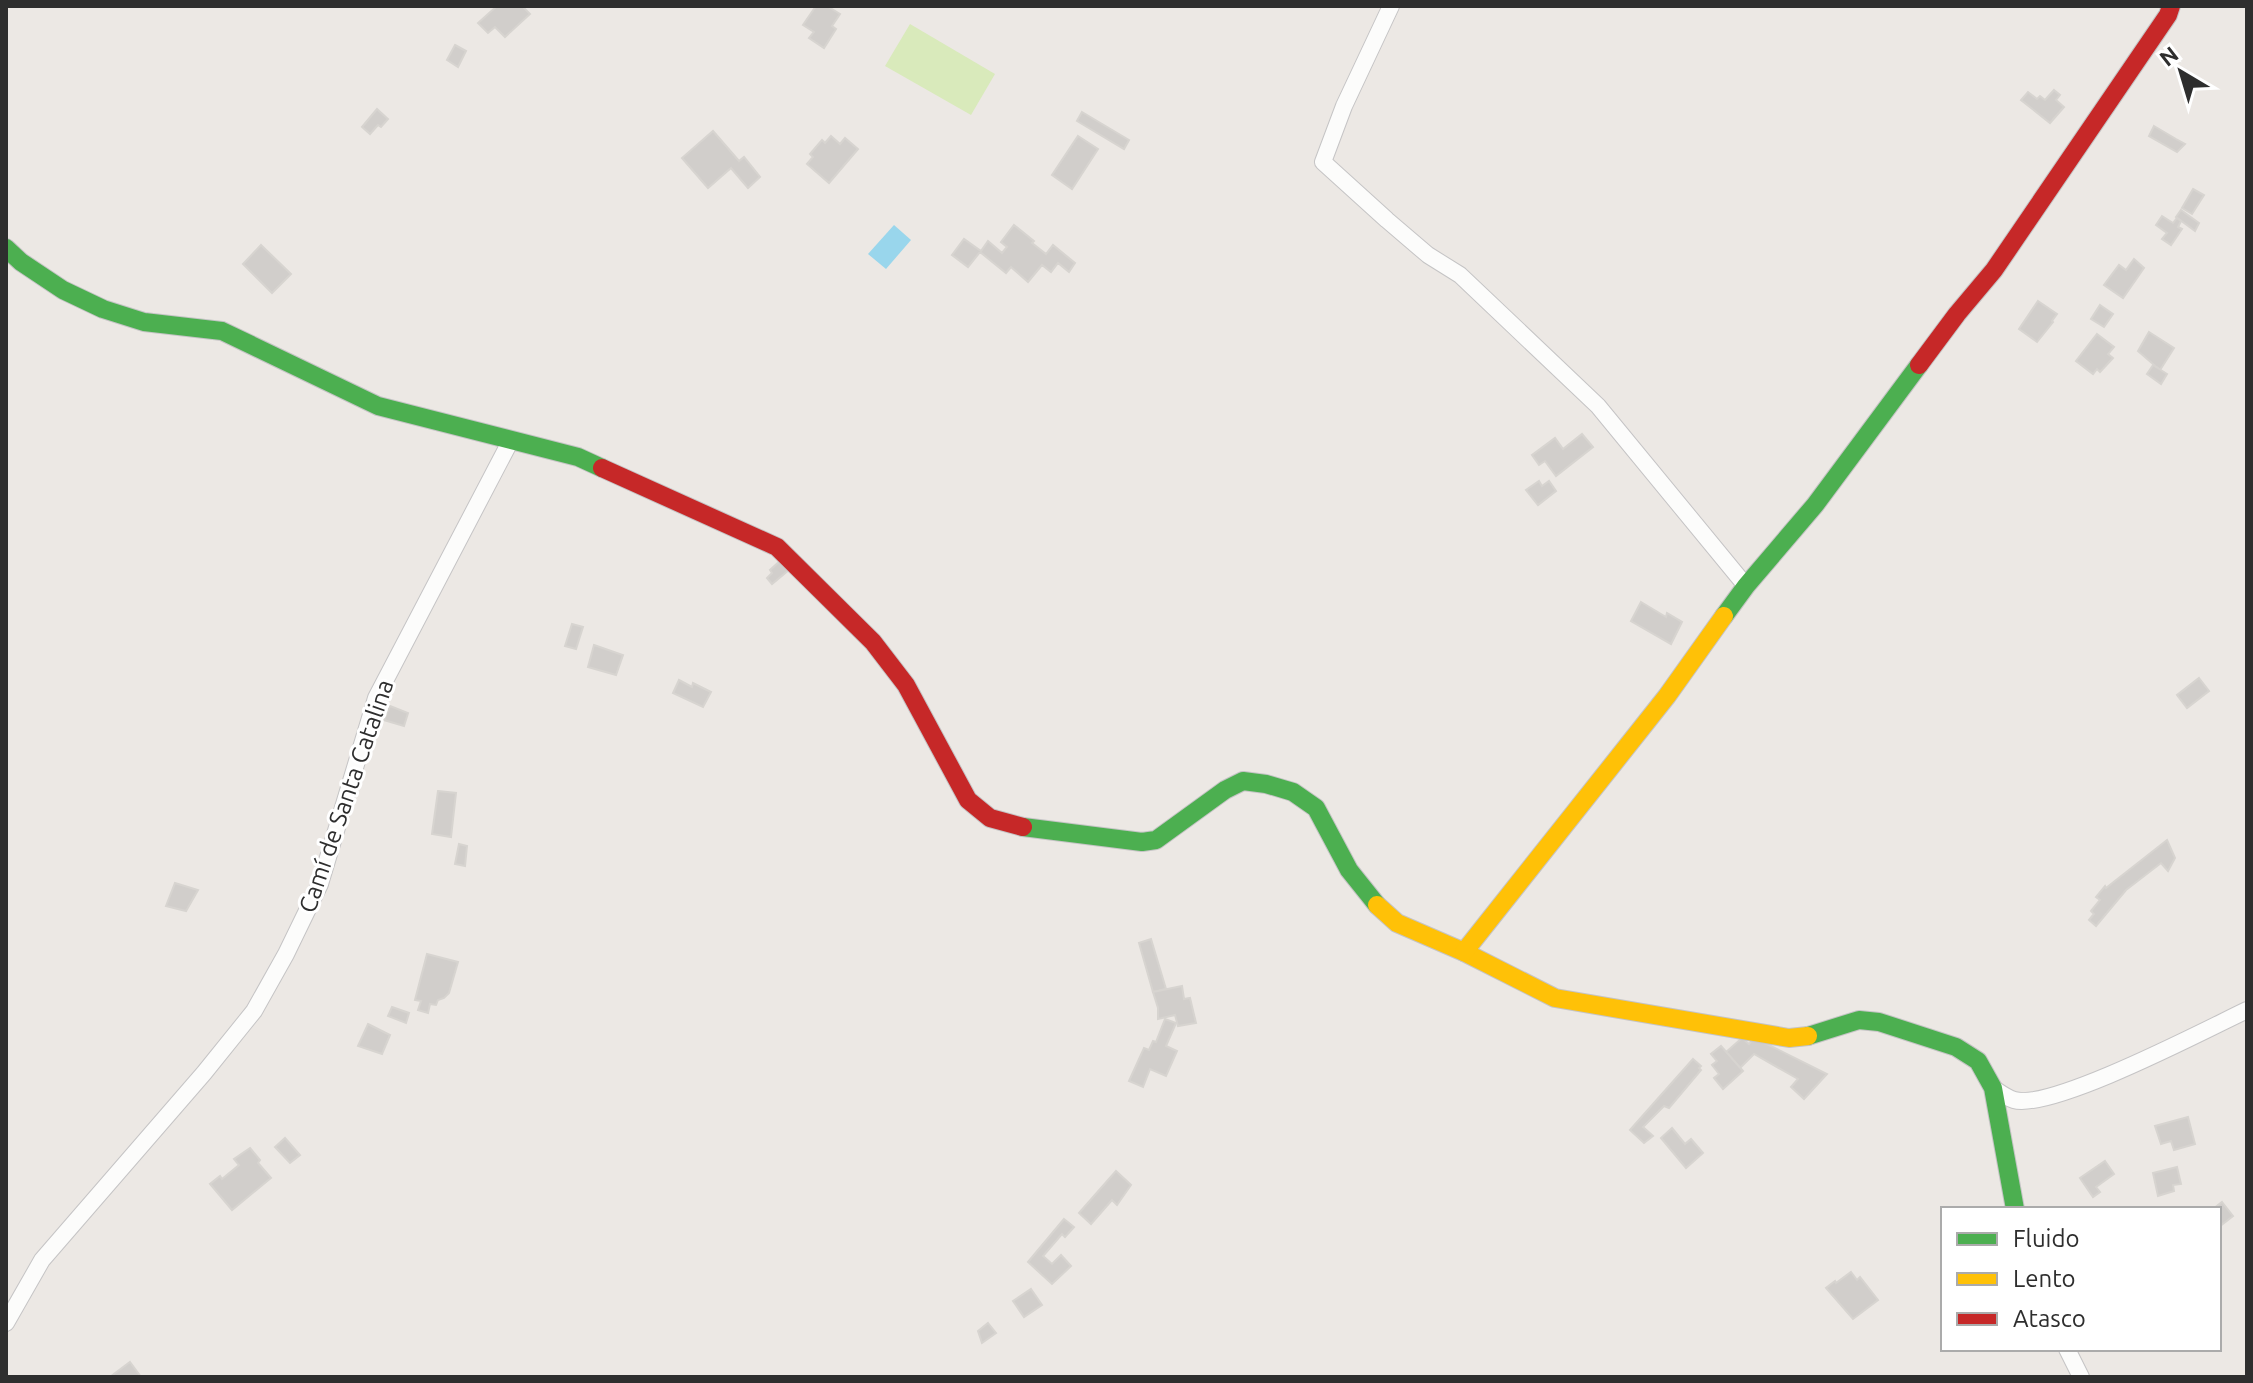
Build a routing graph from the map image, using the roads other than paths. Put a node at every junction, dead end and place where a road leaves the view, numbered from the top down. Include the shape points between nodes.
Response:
1 (1391, 6) edge
2 (2171, 6) edge
3 (6, 248) edge
4 (511, 440) junction
5 (1746, 586) junction
6 (1464, 952) junction
7 (2247, 1010) edge
8 (1993, 1088) junction
9 (2015, 1207) edge
10 (6, 1323) edge
11 (2068, 1351) edge
12 (2081, 1377) edge

1 - 5 street via 1323,162 1418,246 1460,275 1598,406
2 - 5 street via 1994,270 1815,505
3 - 4 street via 63,290 103,309 144,322 222,331 378,406
4 - 6 street via 578,457 777,547 873,642 906,685 962,792 990,818 1020,827 1142,842 1156,840 1243,781 1266,784 1293,792 1316,808 1349,870 1397,923
4 - 10 street, Camí de Santa Catalina via 376,698 320,884 254,1011 42,1260
5 - 6 street via 1667,696
6 - 8 street via 1555,998 1713,1026 1789,1038 1814,1036 1859,1020 1879,1022 1956,1047 1978,1061
7 - 8 street via 2133,1065 2048,1098 2015,1101
8 - 9 street
11 - 12 street

